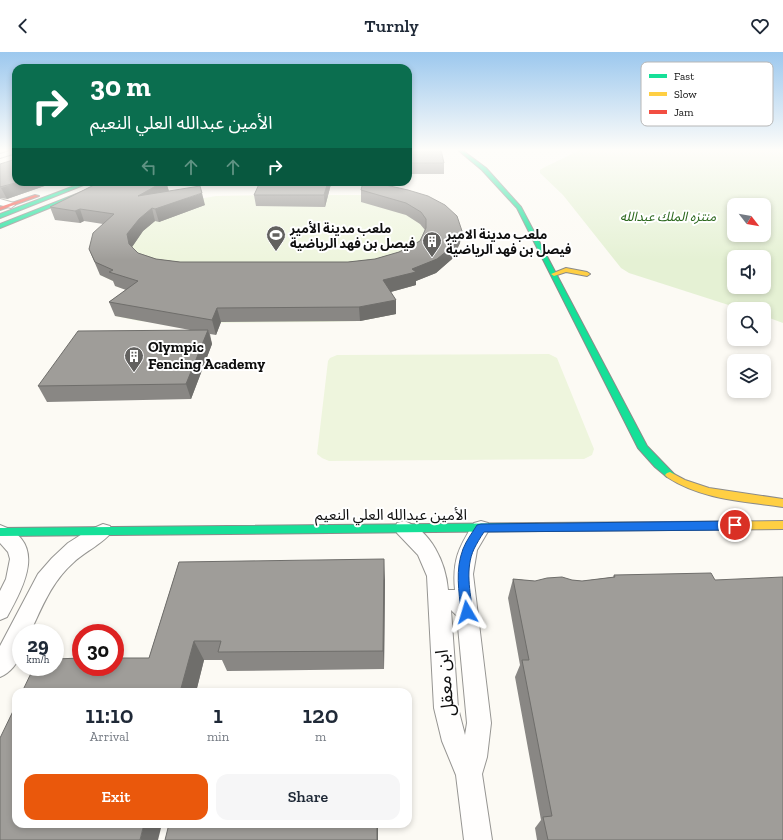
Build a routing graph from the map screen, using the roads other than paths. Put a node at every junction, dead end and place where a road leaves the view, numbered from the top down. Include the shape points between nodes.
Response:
1 (61, 187) edge
2 (77, 187) edge
3 (99, 187) edge
4 (501, 187) edge
5 (0, 202) edge
6 (11, 205) junction
7 (0, 209) edge
8 (0, 216) edge
9 (0, 226) edge
10 (554, 274) junction
11 (587, 274) dead end
12 (783, 504) edge
13 (783, 525) edge
14 (404, 528) junction
15 (481, 528) junction
16 (103, 531) junction
17 (0, 533) edge
18 (437, 576) junction
19 (463, 578) junction
20 (39, 590) junction
21 (11, 591) junction
22 (0, 610) edge
23 (439, 611) junction
24 (467, 612) junction
25 (0, 666) edge
26 (469, 774) junction
27 (478, 840) edge

1 - 6 main road
2 - 8 main road
3 - 9 main road
4 - 10 main road via 516,203
5 - 6 street
6 - 7 main road
10 - 11 main road via 565,270
10 - 12 main road via 643,448 652,459 663,470 695,488 714,494
13 - 15 main road, الأمين عبدالله العلي النعيم
14 - 15 main road, الأمين عبدالله العلي النعيم
14 - 16 main road, الأمين عبدالله العلي النعيم
14 - 18 street, ابن معقل via 425,547
15 - 19 street, ابن معقل via 468,549
16 - 17 main road, الأمين عبدالله العلي النعيم
16 - 20 street via 73,550 49,575
17 - 21 street via 8,537 19,554 18,571
18 - 19 street via 448,588 456,588
18 - 23 street, ابن معقل
19 - 24 street, ابن معقل
20 - 21 street
20 - 25 street via 14,644
21 - 22 street
23 - 24 street via 446,599 454,599
23 - 26 street, ابن معقل via 446,708 454,741
24 - 26 street, ابن معقل via 479,707 475,752
26 - 27 street, ابن معقل

